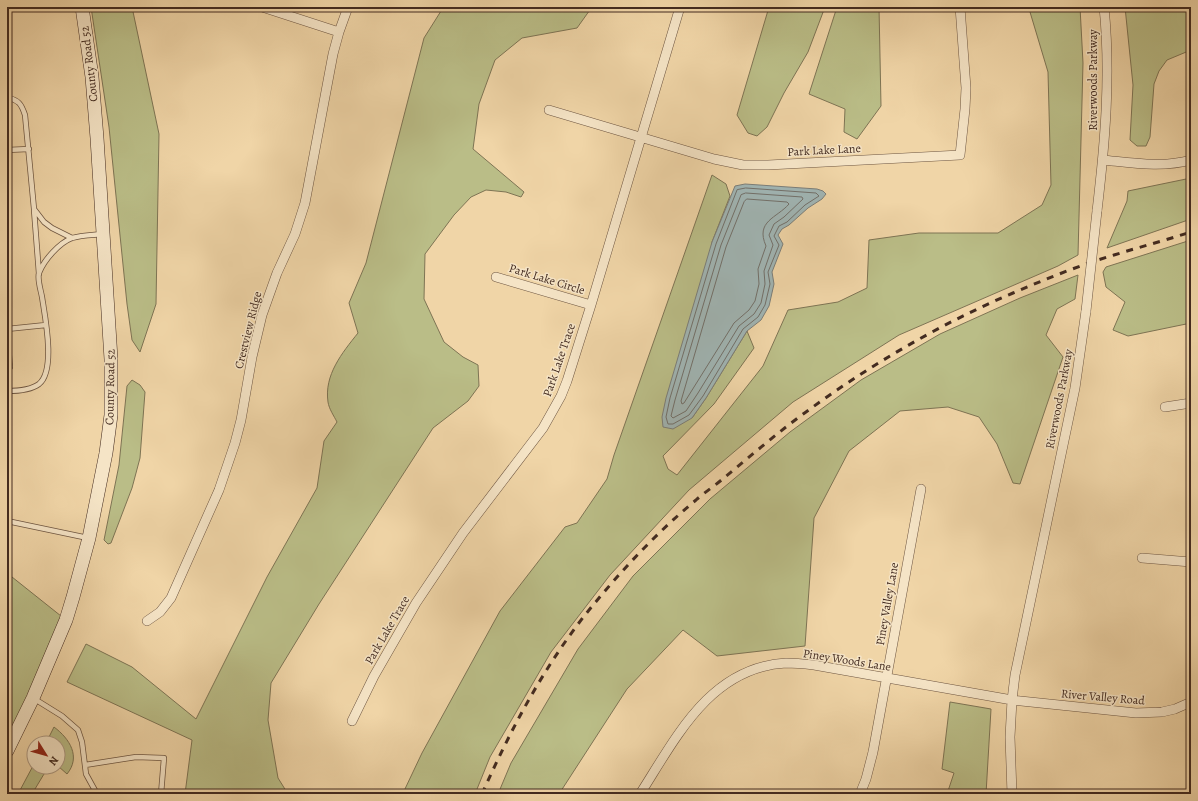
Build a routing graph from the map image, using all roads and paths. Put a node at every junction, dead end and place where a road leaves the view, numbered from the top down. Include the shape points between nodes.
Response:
1 (82, 7) edge
2 (262, 7) edge
3 (348, 7) edge
4 (680, 7) edge
5 (960, 7) edge
6 (1104, 7) edge
7 (339, 32) junction
8 (7, 97) edge
9 (549, 110) dead end
10 (641, 138) junction
11 (29, 149) junction
12 (7, 150) edge
13 (1103, 160) junction
14 (1191, 160) edge
15 (34, 209) junction
16 (103, 234) junction
17 (72, 238) junction
18 (39, 274) junction
19 (496, 277) dead end
20 (591, 305) junction
21 (46, 325) junction
22 (7, 330) edge
23 (10, 367) dead end
24 (7, 392) edge
25 (1191, 403) edge
26 (1165, 407) dead end
27 (921, 488) dead end
28 (7, 521) edge
29 (89, 538) junction
30 (1142, 558) dead end
31 (1191, 562) edge
32 (147, 621) dead end
33 (886, 678) junction
34 (34, 698) junction
35 (1012, 700) junction
36 (1191, 702) edge
37 (352, 721) dead end
38 (7, 751) edge
39 (85, 765) junction
40 (1013, 793) edge
41 (97, 794) edge
42 (161, 794) edge
43 (640, 794) edge
44 (860, 794) edge

1 - 16 main road, County Road 52 via 92,77
2 - 7 street
3 - 7 street, Crestview Ridge
4 - 10 street, Park Lake Trace
5 - 10 street, Park Lake Lane via 966,88 960,154 744,165
6 - 13 street, Riverwoods Parkway via 1107,85
7 - 32 street, Crestview Ridge via 305,203 296,234 277,273 262,315 241,420 228,467 171,598 160,612
8 - 11 lane via 17,100 24,111
9 - 10 street, Park Lake Lane
10 - 20 street, Park Lake Trace
11 - 12 lane
11 - 15 lane
13 - 14 street via 1158,165
13 - 35 street, Riverwoods Parkway, bridge via 1075,388 1025,625
15 - 17 lane via 44,222
15 - 18 lane
16 - 17 lane
16 - 29 main road, County Road 52 via 111,359 111,415
17 - 18 lane via 51,254
18 - 21 lane
19 - 20 street, Park Lake Circle
20 - 37 street, Park Lake Trace via 567,381 553,411 532,444 463,533 420,597 374,676
21 - 22 lane
21 - 24 lane via 48,365 44,378 34,387
22 - 23 lane
25 - 26 street
27 - 33 street, Piney Valley Lane
28 - 29 lane
29 - 34 main road, County Road 52 via 66,620
30 - 31 street
33 - 35 street, Piney Woods Lane
33 - 43 street, Piney Woods Lane via 799,664 770,666 745,674 710,696 695,711
33 - 44 street, Piney Valley Lane via 873,752
34 - 38 main road, County Road 52
34 - 39 lane via 78,730
35 - 36 street, River Valley Road via 1136,713 1162,712
35 - 40 street, Riverwoods Parkway via 1010,737
39 - 41 lane via 86,774
39 - 42 lane via 136,757 164,758

